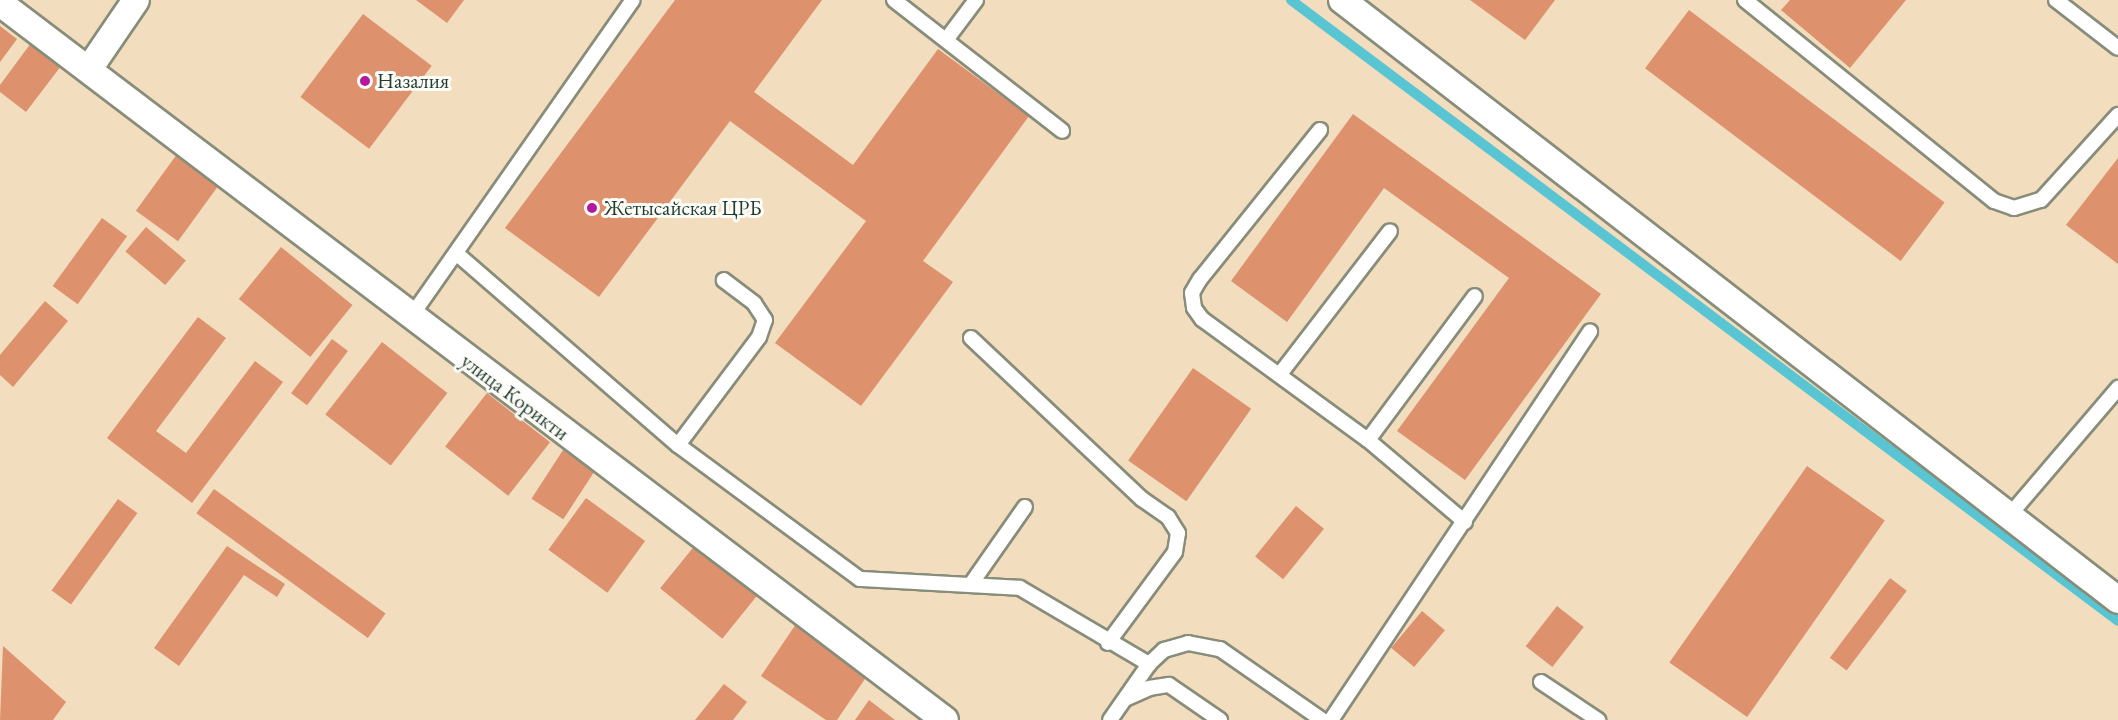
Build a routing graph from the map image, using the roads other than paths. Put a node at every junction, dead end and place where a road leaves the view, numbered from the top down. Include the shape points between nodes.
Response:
1 (136, 0) edge
2 (633, 0) edge
3 (894, 0) edge
4 (976, 0) edge
5 (1342, 0) edge
6 (1745, 0) edge
7 (2056, 0) edge
8 (0, 3) edge
9 (946, 40) junction
10 (2118, 48) edge
11 (89, 69) junction
12 (2118, 115) edge
13 (1062, 130) dead end
14 (1320, 130) dead end
15 (1390, 231) dead end
16 (456, 253) junction
17 (724, 280) dead end
18 (1475, 296) dead end
19 (410, 318) junction
20 (1590, 332) dead end
21 (971, 338) dead end
22 (1280, 374) junction
23 (2118, 388) edge
24 (1368, 440) junction
25 (678, 445) junction
26 (1025, 507) dead end
27 (2008, 517) junction
28 (1465, 522) junction
29 (971, 584) junction
30 (2118, 600) edge
31 (1108, 643) junction
32 (1149, 664) junction
33 (1541, 682) dead end
34 (1125, 699) junction
35 (945, 720) edge
36 (1110, 720) edge
37 (1220, 720) edge
38 (1322, 720) edge
39 (1331, 720) edge
40 (1598, 720) edge

1 - 11 street
2 - 16 lane
3 - 9 lane
4 - 9 lane
5 - 27 street
6 - 12 lane via 1994,201 2014,208 2041,200
7 - 10 lane
8 - 11 street, улица Корикти
9 - 13 lane
11 - 19 street, улица Корикти
14 - 22 lane via 1192,293 1194,308 1202,319
15 - 22 lane
16 - 19 lane
16 - 25 lane
17 - 25 lane via 754,303 765,320 759,338
18 - 24 lane
19 - 35 street, улица Корикти
20 - 28 lane
21 - 31 lane via 1142,499 1168,517 1178,533 1175,552
22 - 24 lane
23 - 27 lane
24 - 28 lane
25 - 29 lane via 860,579
26 - 29 lane
27 - 30 street
28 - 39 lane
29 - 31 lane via 1020,588
31 - 32 lane
32 - 34 lane
32 - 38 lane via 1164,650 1188,642 1220,649
33 - 40 lane
34 - 36 lane
34 - 37 lane via 1149,688 1169,685

